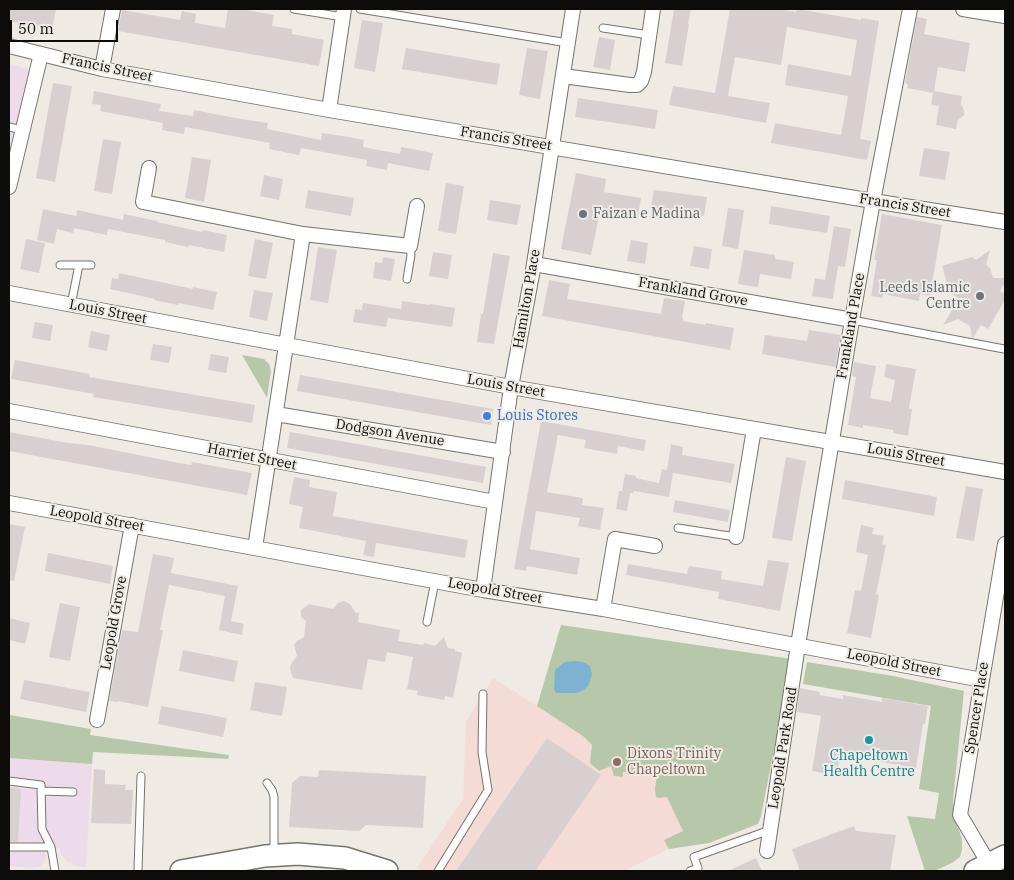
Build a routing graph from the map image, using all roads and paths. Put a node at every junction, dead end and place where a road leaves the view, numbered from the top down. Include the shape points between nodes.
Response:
1 (113, 9) edge
2 (294, 9) edge
3 (360, 9) edge
4 (573, 9) edge
5 (653, 9) edge
6 (910, 9) edge
7 (963, 9) edge
8 (344, 13) edge
9 (1005, 16) edge
10 (603, 28) dead end
11 (649, 35) junction
12 (568, 43) junction
13 (9, 46) edge
14 (41, 54) junction
15 (102, 69) junction
16 (563, 76) junction
17 (329, 110) junction
18 (9, 127) edge
19 (23, 130) junction
20 (552, 147) junction
21 (149, 168) dead end
22 (9, 187) edge
23 (873, 201) junction
24 (417, 206) dead end
25 (1005, 222) edge
26 (303, 234) junction
27 (410, 246) junction
28 (534, 264) junction
29 (60, 265) dead end
30 (79, 265) junction
31 (91, 265) dead end
32 (407, 279) dead end
33 (9, 293) edge
34 (71, 305) junction
35 (852, 320) junction
36 (286, 345) junction
37 (1004, 349) edge
38 (512, 387) junction
39 (9, 411) edge
40 (276, 414) junction
41 (754, 428) junction
42 (832, 442) junction
43 (503, 452) junction
44 (269, 460) junction
45 (1005, 472) edge
46 (495, 502) junction
47 (9, 503) edge
48 (132, 525) junction
49 (678, 528) dead end
50 (736, 537) joint
51 (1005, 544) edge
52 (655, 546) dead end
53 (255, 548) junction
54 (435, 581) junction
55 (482, 590) junction
56 (603, 609) junction
57 (427, 622) dead end
58 (798, 645) junction
59 (982, 680) junction
60 (483, 694) dead end
61 (97, 720) dead end
62 (141, 776) dead end
63 (9, 782) edge
64 (267, 783) dead end
65 (42, 791) junction
66 (72, 792) dead end
67 (770, 830) junction
68 (9, 847) edge
69 (51, 847) junction
70 (766, 851) dead end
71 (274, 855) junction
72 (990, 864) edge
73 (55, 871) edge
74 (138, 871) edge
75 (181, 871) edge
76 (387, 871) edge
77 (438, 871) edge
78 (690, 871) edge

1 - 15 street
2 - 8 lane
3 - 12 lane
4 - 12 street, Hamilton Place
5 - 11 street
6 - 23 street, Frankland Place
7 - 9 street
8 - 17 street
10 - 11 lane
11 - 16 street via 644,72 637,85
12 - 16 street, Hamilton Place
13 - 14 street, Francis Street
14 - 15 street, Francis Street
14 - 19 street
15 - 17 street, Francis Street
16 - 20 street, Hamilton Place
17 - 20 street, Francis Street
18 - 19 lane
19 - 22 street
20 - 23 street, Francis Street
20 - 28 street, Hamilton Place
21 - 26 street via 143,202
23 - 25 street, Francis Street
23 - 35 street, Frankland Place
24 - 27 street
26 - 27 street
26 - 36 street
27 - 32 lane
28 - 35 street, Frankland Grove
28 - 38 street, Hamilton Place
29 - 30 lane
30 - 31 lane
30 - 34 lane
33 - 34 street, Louis Street
34 - 36 street, Louis Street
35 - 37 lane
35 - 42 street, Frankland Place
36 - 38 street, Louis Street
36 - 40 street
38 - 41 street, Louis Street
38 - 43 street, Hamilton Place
39 - 44 street, Harriet Street
40 - 43 street, Dodgson Avenue
40 - 44 street
41 - 42 street, Louis Street
41 - 50 street
42 - 45 street, Louis Street
42 - 58 street, Frankland Place
43 - 46 street, Hamilton Place
44 - 46 street, Harriet Street
44 - 53 street
46 - 55 street, Hamilton Place
47 - 48 street, Leopold Street
48 - 53 street, Leopold Street
48 - 61 street, Leopold Grove
49 - 50 lane
51 - 59 street, Spencer Place
52 - 56 street via 616,539
53 - 54 street, Leopold Street
54 - 55 street, Leopold Street
54 - 57 lane
55 - 56 street, Leopold Street
56 - 58 street, Leopold Street
58 - 59 street, Leopold Street
58 - 67 street, Leopold Park Road
59 - 72 street, Spencer Place via 960,815
60 - 77 lane via 482,752 488,790
62 - 74 lane
63 - 65 lane via 41,785
64 - 71 lane via 274,797
65 - 66 lane
65 - 69 lane via 42,829
67 - 70 street, Leopold Park Road
67 - 78 lane via 694,857 698,868
68 - 69 lane
69 - 73 lane
71 - 75 main road
71 - 76 main road via 345,858

